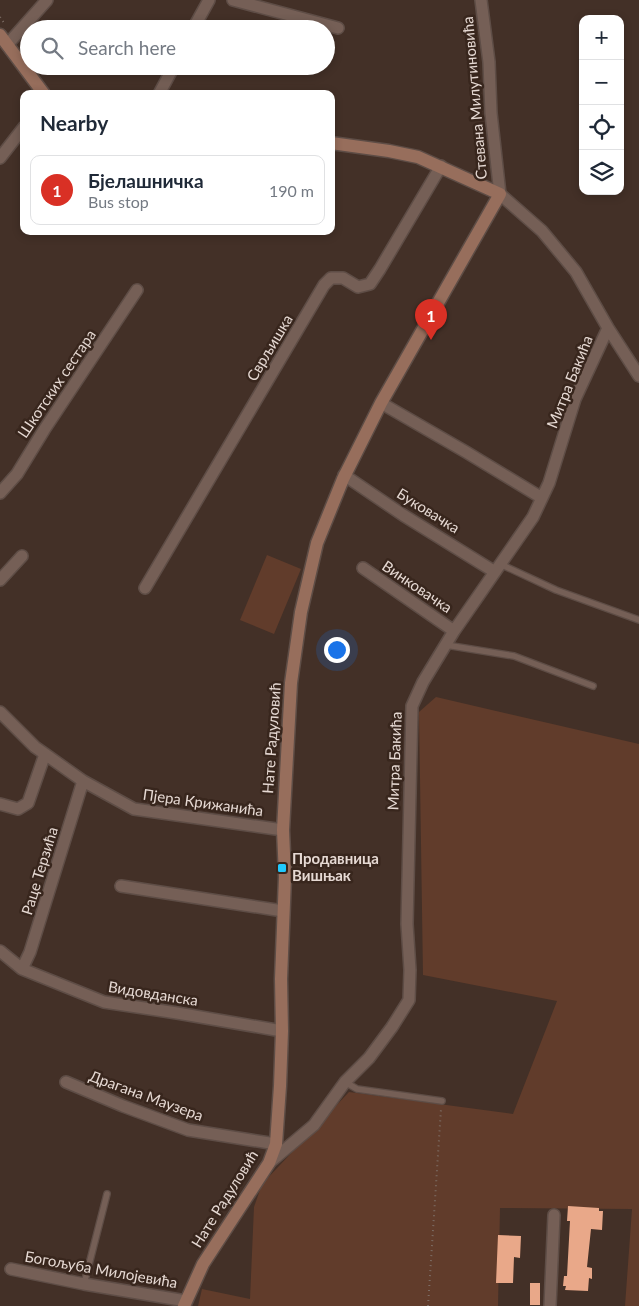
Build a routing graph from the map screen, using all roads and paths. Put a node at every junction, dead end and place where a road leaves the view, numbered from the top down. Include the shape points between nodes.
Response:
1 (47, 0) edge
2 (209, 0) edge
3 (233, 0) edge
4 (481, 0) edge
5 (26, 20) edge
6 (198, 20) edge
7 (308, 20) edge
8 (20, 25) edge
9 (335, 27) edge
10 (338, 28) dead end
11 (4, 40) edge
12 (20, 62) edge
13 (30, 75) edge
14 (169, 75) edge
15 (41, 90) edge
16 (161, 90) edge
17 (20, 132) edge
18 (335, 144) edge
19 (0, 158) edge
20 (441, 166) junction
21 (500, 194) junction
22 (137, 290) dead end
23 (608, 328) junction
24 (639, 376) edge
25 (381, 403) junction
26 (344, 475) junction
27 (0, 493) edge
28 (542, 498) junction
29 (22, 556) dead end
30 (363, 568) dead end
31 (498, 568) junction
32 (0, 580) edge
33 (145, 588) dead end
34 (639, 620) edge
35 (454, 631) junction
36 (446, 645) junction
37 (593, 686) dead end
38 (0, 712) edge
39 (45, 754) junction
40 (83, 781) junction
41 (0, 804) edge
42 (282, 830) junction
43 (121, 886) dead end
44 (283, 911) junction
45 (0, 951) edge
46 (22, 969) junction
47 (282, 1031) junction
48 (66, 1082) dead end
49 (345, 1082) junction
50 (442, 1101) joint
51 (276, 1144) junction
52 (269, 1163) junction
53 (107, 1194) dead end
54 (554, 1215) dead end
55 (12, 1269) dead end
56 (84, 1284) junction
57 (185, 1304) edge
58 (428, 1306) edge
59 (550, 1306) edge

1 - 5 street
2 - 6 street
3 - 7 street
4 - 21 street, Стевана Милутиновића
8 - 11 street
9 - 10 street
11 - 12 street
13 - 15 street
14 - 16 street
17 - 19 street
18 - 20 street via 396,152
20 - 21 street
20 - 33 street, Сврљишка via 370,284 358,287 343,278 331,278 324,285
21 - 23 street via 542,231 576,272
21 - 25 street, Нате Радуловић
22 - 27 street, Шкотских сестара via 17,474
23 - 24 street
23 - 28 street, Митра Бакића via 576,400
25 - 26 street, Нате Радуловић
25 - 28 street
26 - 31 street, Буковачка via 403,514
26 - 42 street, Нате Радуловић via 317,543 301,612 291,682
28 - 31 street, Митра Бакића
29 - 32 street
30 - 35 street, Винковачка
31 - 34 lane
31 - 35 street, Митра Бакића
35 - 36 street, Митра Бакића
36 - 37 lane via 514,656
36 - 49 street, Митра Бакића via 422,682 412,706 407,924 409,1000 369,1058
38 - 39 street, Пјера Крижанића
39 - 40 street, Пјера Крижанића
39 - 41 street via 28,803 18,809
40 - 42 street, Пјера Крижанића via 134,808
40 - 46 street, Раце Терзића
42 - 44 street, Нате Радуловић
43 - 44 street
44 - 47 street, Нате Радуловић
45 - 46 street, Видовданска
46 - 47 street, Видовданска via 104,1002
47 - 51 street, Нате Радуловић
48 - 51 street, Драгана Маузера via 188,1130
49 - 50 lane via 357,1090
49 - 52 street, Митра Бакића via 314,1125
50 - 58 path
51 - 52 street, Нате Радуловић
52 - 57 street, Нате Радуловић via 204,1264
53 - 56 lane
54 - 59 street
55 - 56 street, Богољуба Милојевића
56 - 57 street, Богољуба Милојевића

